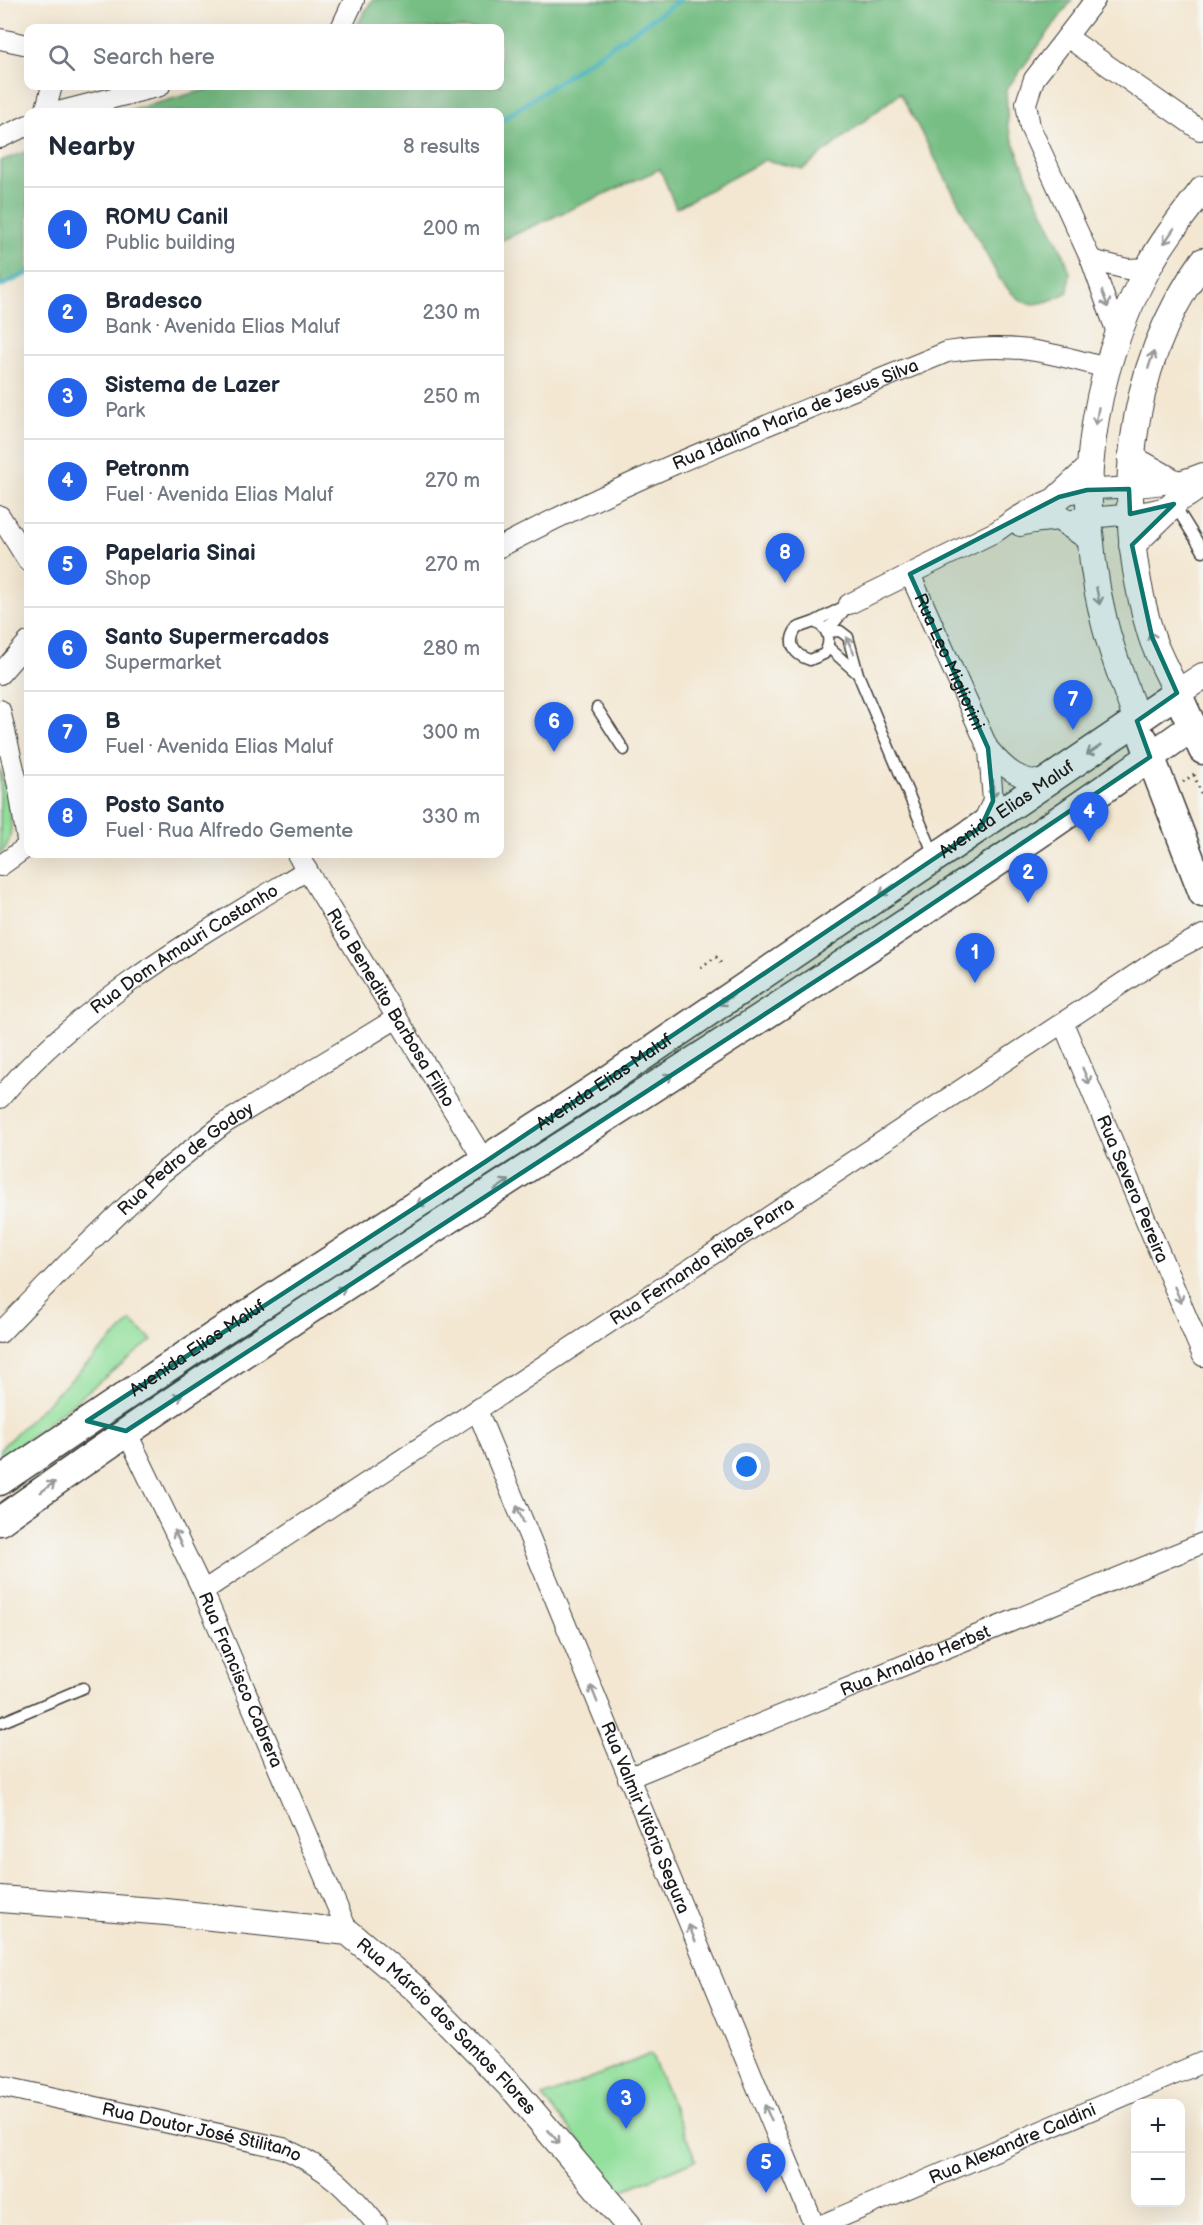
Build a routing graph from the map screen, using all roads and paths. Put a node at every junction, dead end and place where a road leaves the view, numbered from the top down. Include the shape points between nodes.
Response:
1 (354, 0) edge
2 (1095, 0) edge
3 (343, 24) edge
4 (1067, 37) junction
5 (0, 39) edge
6 (24, 44) edge
7 (51, 90) edge
8 (109, 90) edge
9 (144, 90) edge
10 (120, 96) junction
11 (46, 108) edge
12 (74, 108) edge
13 (24, 127) edge
14 (1202, 132) edge
15 (0, 138) edge
16 (1203, 189) edge
17 (1091, 260) junction
18 (1203, 261) edge
19 (1148, 268) junction
20 (1118, 336) junction
21 (1106, 368) junction
22 (1131, 458) junction
23 (1203, 473) edge
24 (1087, 480) junction
25 (1203, 485) edge
26 (1129, 489) junction
27 (1175, 493) junction
28 (1060, 508) junction
29 (1130, 514) junction
30 (0, 516) edge
31 (1089, 527) junction
32 (504, 545) edge
33 (1132, 545) junction
34 (1203, 551) edge
35 (24, 555) edge
36 (910, 574) junction
37 (849, 604) junction
38 (814, 622) junction
39 (826, 631) junction
40 (24, 647) edge
41 (828, 647) junction
42 (0, 674) edge
43 (858, 674) junction
44 (1203, 676) edge
45 (1177, 693) junction
46 (597, 708) dead end
47 (0, 710) edge
48 (1137, 721) junction
49 (1198, 743) edge
50 (988, 748) junction
51 (624, 750) dead end
52 (1150, 757) junction
53 (1051, 781) junction
54 (1203, 798) edge
55 (24, 822) edge
56 (981, 827) junction
57 (24, 850) edge
58 (935, 857) junction
59 (302, 862) edge
60 (0, 866) edge
61 (1203, 893) edge
62 (1203, 935) edge
63 (877, 942) junction
64 (723, 966) dead end
65 (701, 967) dead end
66 (397, 1018) junction
67 (1063, 1023) junction
68 (1, 1095) edge
69 (485, 1162) junction
70 (0, 1333) edge
71 (1203, 1356) edge
72 (477, 1410) junction
73 (87, 1421) junction
74 (126, 1431) junction
75 (0, 1481) edge
76 (0, 1521) edge
77 (1203, 1543) edge
78 (203, 1591) junction
79 (83, 1688) dead end
80 (0, 1723) edge
81 (628, 1778) junction
82 (0, 1899) edge
83 (348, 1932) junction
84 (1203, 2062) edge
85 (0, 2086) edge
86 (377, 2225) edge
87 (627, 2225) edge
88 (814, 2225) edge
89 (822, 2225) edge

1 - 3 street
2 - 4 street
4 - 14 street
4 - 17 street via 1034,79 1026,103 1029,127
5 - 6 street
7 - 11 street
8 - 10 street
9 - 10 street
10 - 12 street
13 - 15 street
16 -> 19 street
17 - 19 street via 1127,269
17 -> 20 street
22 -> 18 street via 1144,382 1158,339 1185,285
19 - 20 street
20 - 21 street
21 -> 24 street
21 - 32 street, Rua Idalina Maria de Jesus Silva via 1022,347 987,346 948,352 646,475
22 - 26 street
22 - 27 street
23 - 27 street
24 - 26 street
24 - 28 street
24 - 31 street
25 - 27 street
26 - 27 street
26 - 29 street
27 - 29 street
27 - 33 street
27 - 34 lane
28 - 31 street
28 - 36 street via 1043,519 997,531
29 - 31 street
29 - 33 street
30 - 35 street
31 -> 48 street via 1103,620
45 -> 33 street via 1152,637
36 - 37 street
36 - 50 street, Rua Leo Migliorini
37 - 38 lane
37 - 39 lane
38 - 39 lane
38 - 41 lane via 797,628 792,642 794,650 810,660 824,654
39 - 41 lane
43 -> 39 lane via 848,638 840,632
40 - 42 street
41 - 43 lane
43 - 58 lane
44 - 45 street, Avenida Elias Maluf
45 - 48 main road, Avenida Elias Maluf
45 - 49 main road
46 - 51 lane
47 - 55 street
48 - 52 main road
48 -> 53 main road, Avenida Elias Maluf
49 - 52 main road, Avenida Elias Maluf
49 - 54 path
50 - 53 street, Rua Leo Migliorini via 1005,768 1023,779
50 -> 56 street, Rua Leo Migliorini via 993,801
52 - 61 main road
52 - 63 main road, Avenida Elias Maluf
53 - 56 main road, Avenida Elias Maluf
56 - 58 main road, Avenida Elias Maluf
57 - 60 street
58 - 63 main road via 939,887
58 -> 69 main road, Avenida Elias Maluf
59 - 66 street, Rua Benedito Barbosa Filho
59 - 68 street, Rua Dom Amauri Castanho via 66,1031
62 - 67 street, Rua Fernando Ribas Parra via 1165,955
74 -> 63 main road, Avenida Elias Maluf
64 - 65 path via 716,957
66 - 69 street, Rua Benedito Barbosa Filho
66 - 70 street, Rua Pedro de Godoy via 225,1124 159,1175
67 -> 71 street, Rua Severo Pereira
67 - 72 street, Rua Fernando Ribas Parra
69 -> 73 main road, Avenida Elias Maluf
72 - 78 street, Rua Fernando Ribas Parra
81 -> 72 street, Rua Valmir Vitório Segura
73 - 74 main road via 106,1422
73 - 75 main road, Avenida Elias Maluf
76 -> 74 main road, Avenida Elias Maluf
78 -> 74 street, Rua Francisco Cabrera
77 - 81 street, Rua Arnaldo Herbst
78 - 83 street, Rua Francisco Cabrera
79 - 80 lane
88 -> 81 street, Rua Valmir Vitório Segura
82 - 83 street, Rua Márcio dos Santos Flores
83 -> 87 street, Rua Márcio dos Santos Flores via 416,1989 516,2092
84 - 89 street, Rua Alexandre Caldini
85 - 86 street, Rua Doutor José Stilitano via 283,2148 317,2164 352,2194

